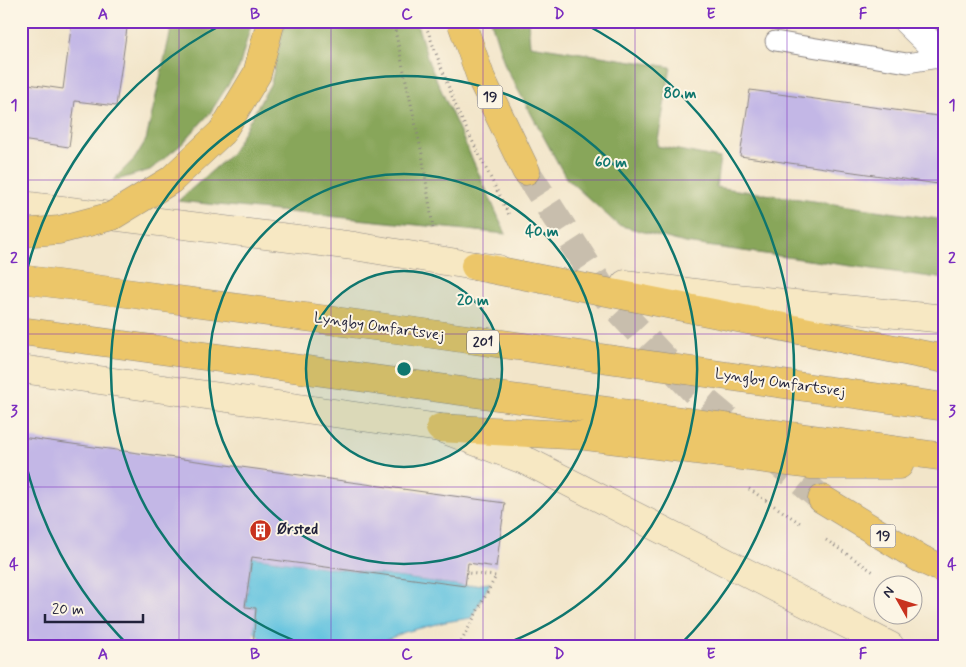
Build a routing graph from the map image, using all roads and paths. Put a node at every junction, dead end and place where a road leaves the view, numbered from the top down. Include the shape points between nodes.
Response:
1 (271, 21) edge
2 (393, 21) edge
3 (461, 21) edge
4 (907, 21) edge
5 (775, 40) dead end
6 (944, 57) edge
7 (526, 171) tunnel mouth
8 (21, 204) edge
9 (21, 234) edge
10 (438, 260) junction
11 (475, 266) junction
12 (21, 279) edge
13 (945, 319) edge
14 (21, 331) edge
15 (945, 358) edge
16 (21, 369) edge
17 (945, 407) edge
18 (440, 428) junction
19 (945, 457) edge
20 (945, 465) edge
21 (822, 499) tunnel mouth
22 (945, 570) edge
23 (467, 573) dead end
24 (459, 646) edge
25 (890, 646) edge

1 - 9 highway, bridge via 257,74 222,132 171,180 112,216 59,230
2 - 10 path via 422,154
3 - 7 highway, 19 via 481,78
4 - 6 street
5 - 6 lane via 907,63
8 - 10 street via 354,246
10 - 11 street
11 - 13 street via 736,298
11 - 15 highway
12 - 17 highway, Lyngby Omfartsvej / 201
14 - 19 highway
16 - 18 street
18 - 20 highway via 586,436 812,465
18 - 25 street via 529,462
21 - 22 highway, 19
23 - 24 path via 496,576

